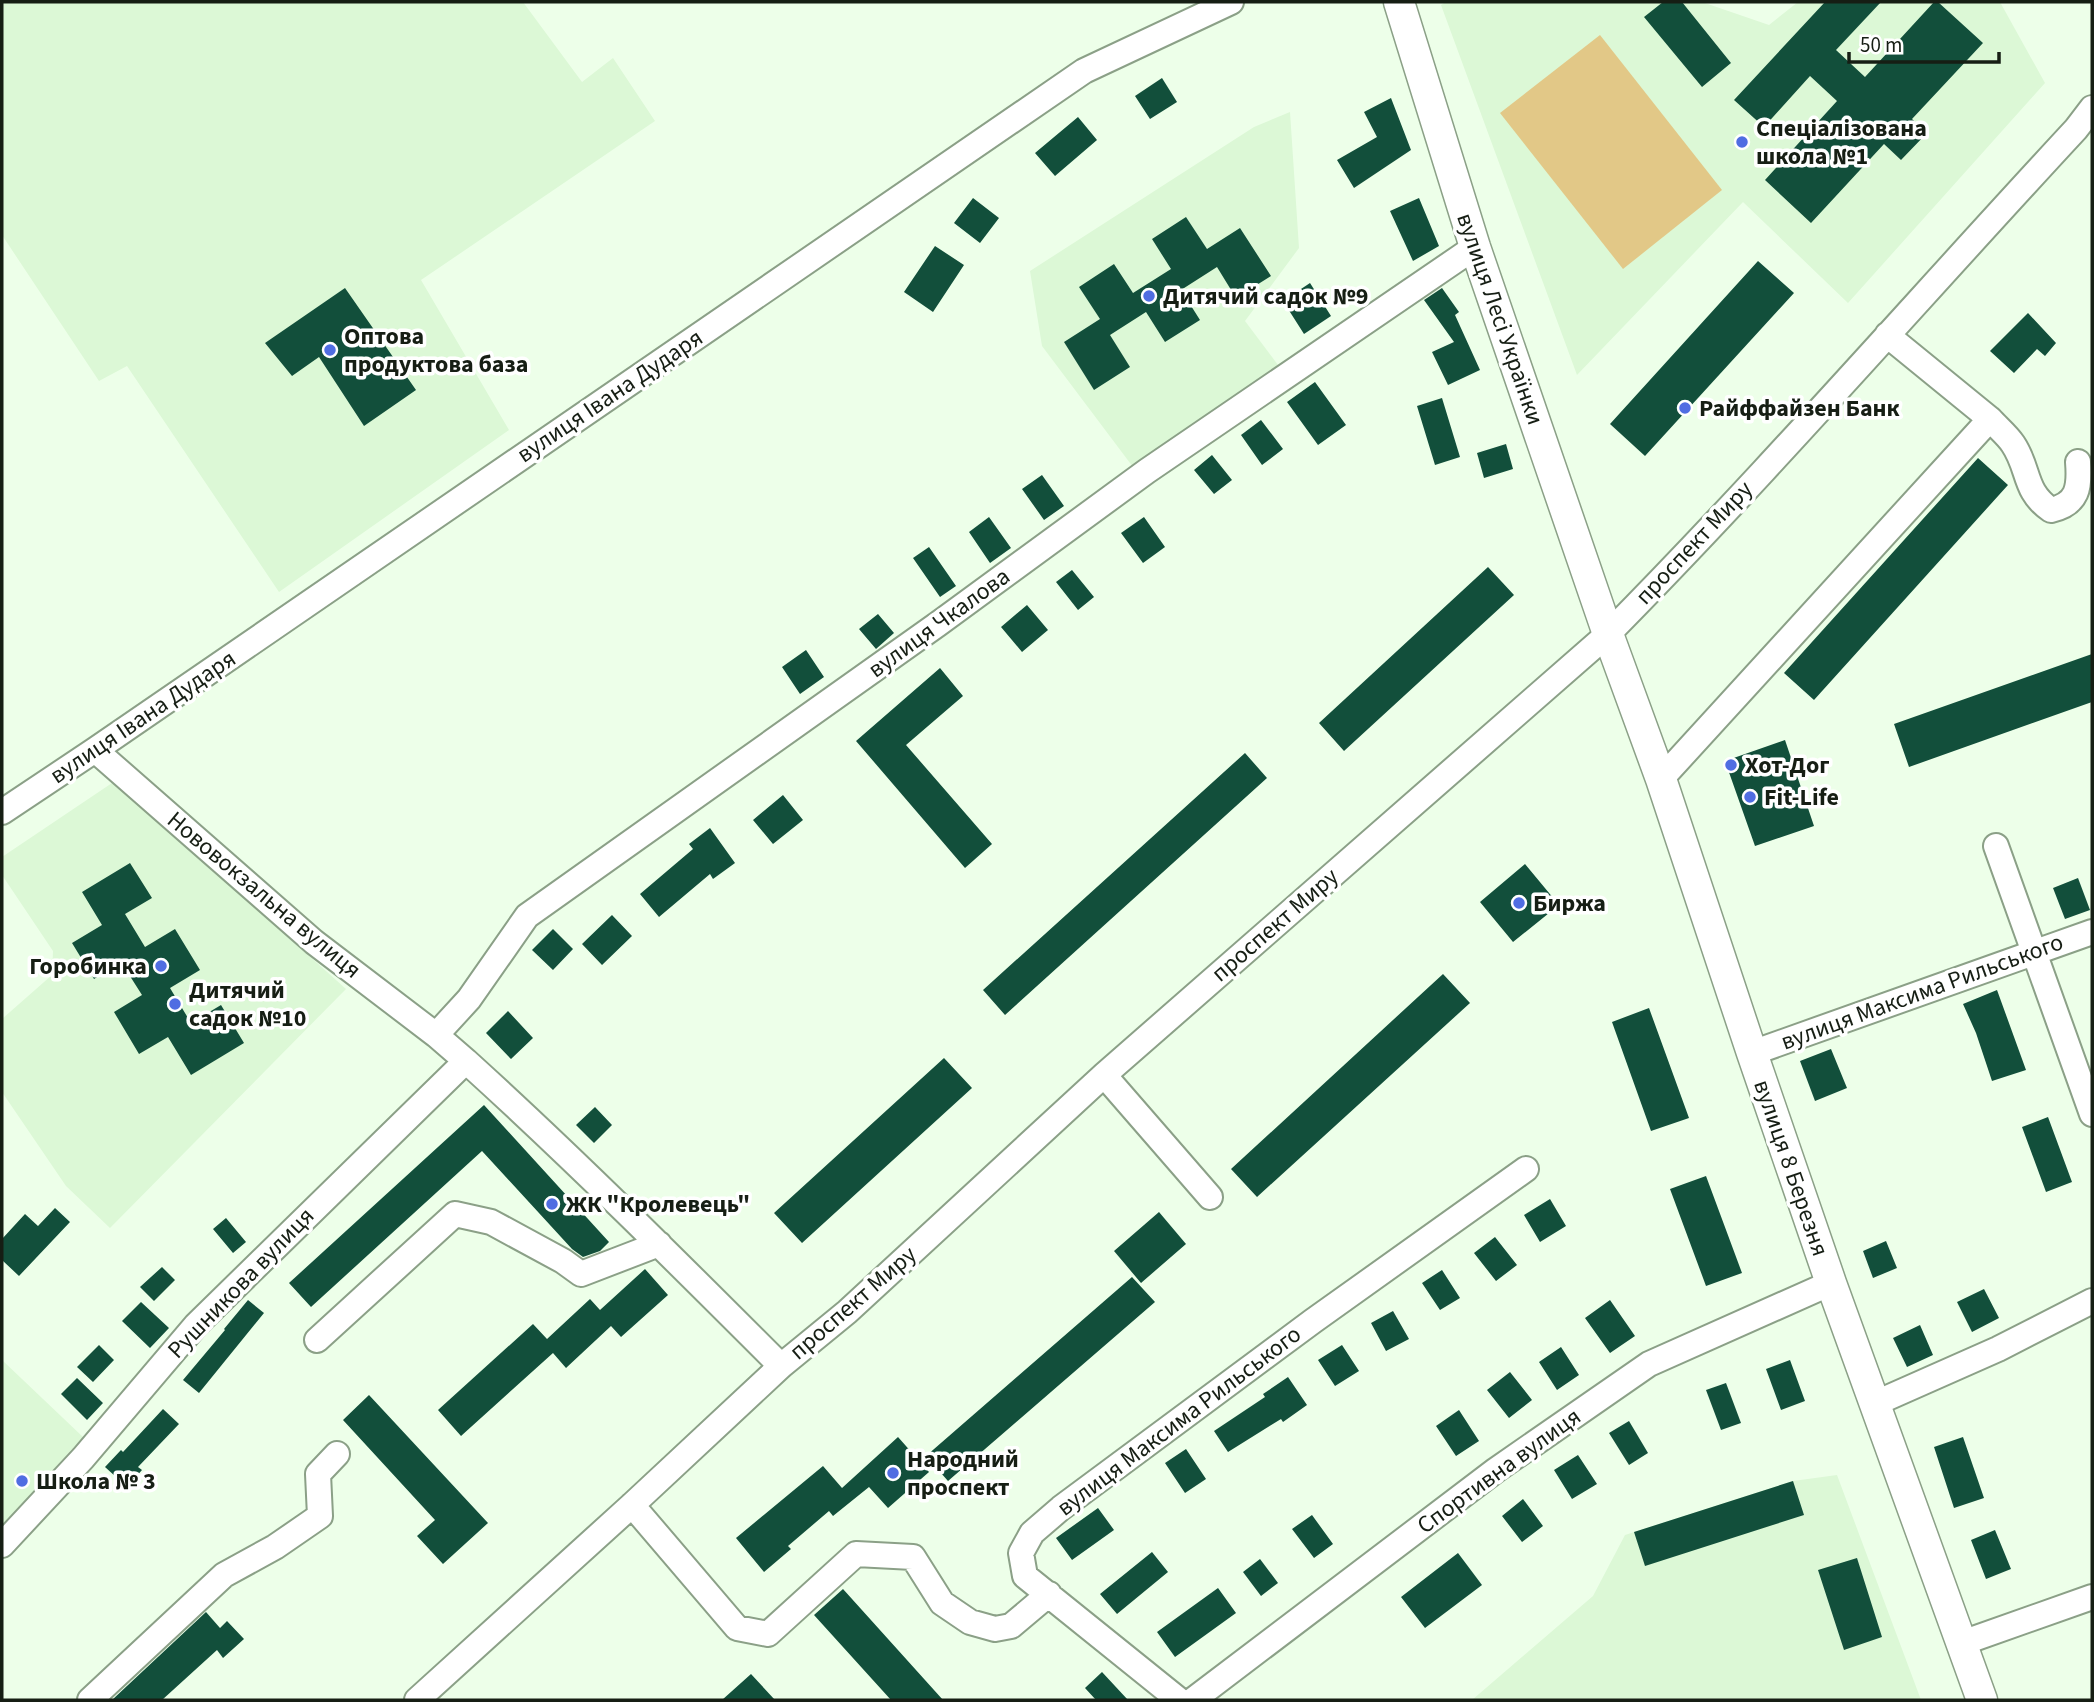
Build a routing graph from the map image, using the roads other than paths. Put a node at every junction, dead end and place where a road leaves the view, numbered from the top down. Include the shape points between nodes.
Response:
1 (1231, 2) edge
2 (1399, 2) edge
3 (2092, 108) edge
4 (1475, 247) junction
5 (1887, 335) junction
6 (1990, 419) junction
7 (2078, 462) dead end
8 (1608, 634) junction
9 (95, 750) junction
10 (1661, 779) junction
11 (2, 812) edge
12 (1996, 846) dead end
13 (2092, 932) edge
14 (2035, 952) junction
15 (436, 1035) junction
16 (1752, 1054) junction
17 (466, 1061) junction
18 (1104, 1075) junction
19 (2092, 1114) edge
20 (1526, 1169) dead end
21 (1210, 1197) dead end
22 (659, 1244) junction
23 (1831, 1283) junction
24 (2092, 1301) edge
25 (317, 1340) dead end
26 (781, 1366) junction
27 (1876, 1403) junction
28 (337, 1454) dead end
29 (632, 1505) junction
30 (2, 1545) edge
31 (1049, 1594) junction
32 (2092, 1597) edge
33 (1962, 1643) junction
34 (90, 1700) edge
35 (417, 1700) edge
36 (1179, 1700) edge
37 (1193, 1700) edge
38 (1982, 1700) edge

1 - 9 street, вулиця Івана Дударя via 1084,71
2 - 4 main road, вулиця Лесі Українки
3 - 5 street, проспект Миру
4 - 8 main road, вулиця Лесі Українки
4 - 15 street, вулиця Чкалова via 1147,471 527,916 470,999
5 - 6 street
5 - 8 street, проспект Миру
6 - 7 street via 2013,443 2029,488 2051,510 2073,500 2080,480
6 - 10 street
8 - 10 main road, вулиця 8 Березня
8 - 18 street, проспект Миру
9 - 11 street, вулиця Івана Дударя
9 - 15 street, Нововокзальна вулиця via 314,942
10 - 16 main road, вулиця 8 Березня
12 - 14 street
13 - 14 street, вулиця Максима Рильського
14 - 16 street, вулиця Максима Рильського
14 - 19 street
15 - 17 street
16 - 23 main road, вулиця 8 Березня
17 - 22 street
17 - 30 street, Рушникова вулиця via 196,1325
18 - 21 street
18 - 26 street, проспект Миру via 847,1312
20 - 31 street, вулиця Максима Рильського via 1061,1507 1032,1533 1021,1553 1025,1576
22 - 25 street via 581,1273 491,1222 455,1214
22 - 26 street
23 - 27 main road, вулиця 8 Березня
23 - 37 street, Спортивна вулиця via 1649,1364 1496,1470
24 - 27 street
26 - 29 street, проспект Миру
27 - 33 main road, вулиця 8 Березня
28 - 34 street via 318,1474 320,1516 224,1575
29 - 31 street via 737,1628 768,1634 856,1555 913,1557 942,1603 970,1622 995,1629 1011,1626
29 - 35 street, проспект Миру
31 - 36 street, вулиця Максима Рильського
32 - 33 street
33 - 38 main road, вулиця 8 Березня

